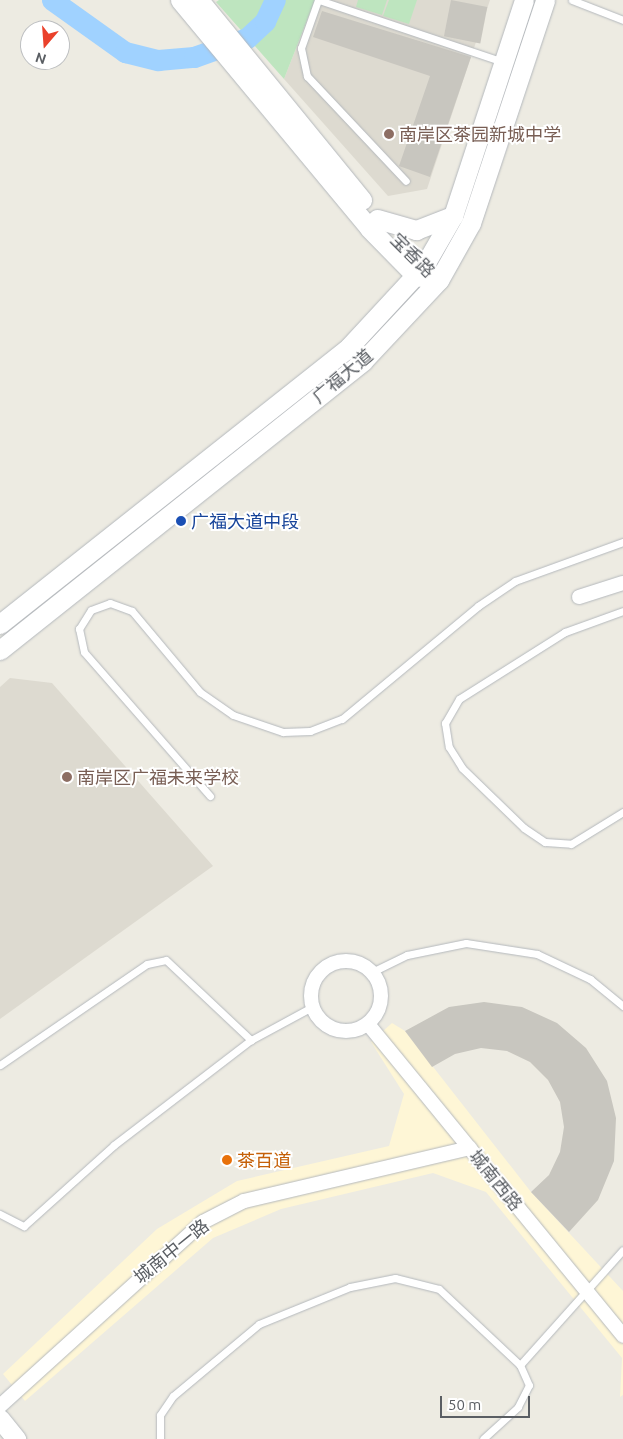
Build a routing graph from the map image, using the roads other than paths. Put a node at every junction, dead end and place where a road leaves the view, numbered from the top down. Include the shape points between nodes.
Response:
1 (180, 0) edge
2 (199, 0) edge
3 (319, 0) edge
4 (524, 0) edge
5 (545, 0) edge
6 (572, 0) edge
7 (623, 20) edge
8 (503, 62) junction
9 (252, 76) junction
10 (406, 182) dead end
11 (453, 216) junction
12 (377, 219) junction
13 (420, 271) junction
14 (439, 280) junction
15 (623, 542) edge
16 (623, 582) edge
17 (579, 598) dead end
18 (623, 612) edge
19 (2, 619) edge
20 (22, 632) junction
21 (0, 650) edge
22 (210, 796) dead end
23 (623, 812) edge
24 (372, 972) junction
25 (312, 1006) junction
26 (623, 1006) edge
27 (368, 1024) junction
28 (251, 1040) junction
29 (0, 1065) edge
30 (470, 1148) junction
31 (0, 1214) edge
32 (623, 1250) edge
33 (588, 1294) junction
34 (623, 1336) edge
35 (520, 1365) junction
36 (0, 1406) edge
37 (0, 1418) edge
38 (16, 1439) edge
39 (160, 1439) edge
40 (483, 1439) edge

1 - 9 main road, 宝香路
2 - 9 main road, 宝香路
3 - 8 lane
3 - 10 lane via 301,48 306,76
4 - 8 main road, 广福大道
5 - 14 main road, 广福大道 via 471,223
6 - 7 lane
8 - 11 main road, 广福大道
9 - 12 main road, 宝香路
9 - 13 main road, 宝香路 via 369,228
11 - 12 main road via 416,230
11 - 13 main road, 广福大道
12 - 13 main road, 宝香路
13 - 14 main road, 宝香路
13 - 19 main road, 广福大道 via 349,347
14 - 20 main road, 广福大道 via 363,361
15 - 22 lane via 515,581 478,606 342,719 310,732 283,732 234,715 200,692 132,611 110,603 91,610 79,629 84,652
16 - 17 street
18 - 23 lane via 565,632 459,699 445,723 449,746 462,768 524,828 544,842 571,844
19 - 20 street
20 - 21 main road, 广福大道
24 - 25 street via 351,962 328,966 313,984
24 - 26 lane via 407,955 466,942 537,954 590,979
24 - 27 street via 381,999
25 - 27 street via 325,1025 336,1030 358,1030
25 - 28 lane
27 - 30 street, 城南西路
28 - 29 lane via 166,960 147,964
28 - 31 lane via 114,1146 24,1226
30 - 33 street, 城南西路
30 - 36 street, 城南中一路 via 244,1201 203,1222
32 - 33 lane
33 - 34 street, 城南西路
33 - 35 lane
35 - 39 lane via 439,1289 395,1278 359,1285 259,1324 173,1396 160,1415
35 - 40 lane via 529,1385 518,1407
37 - 38 main road

